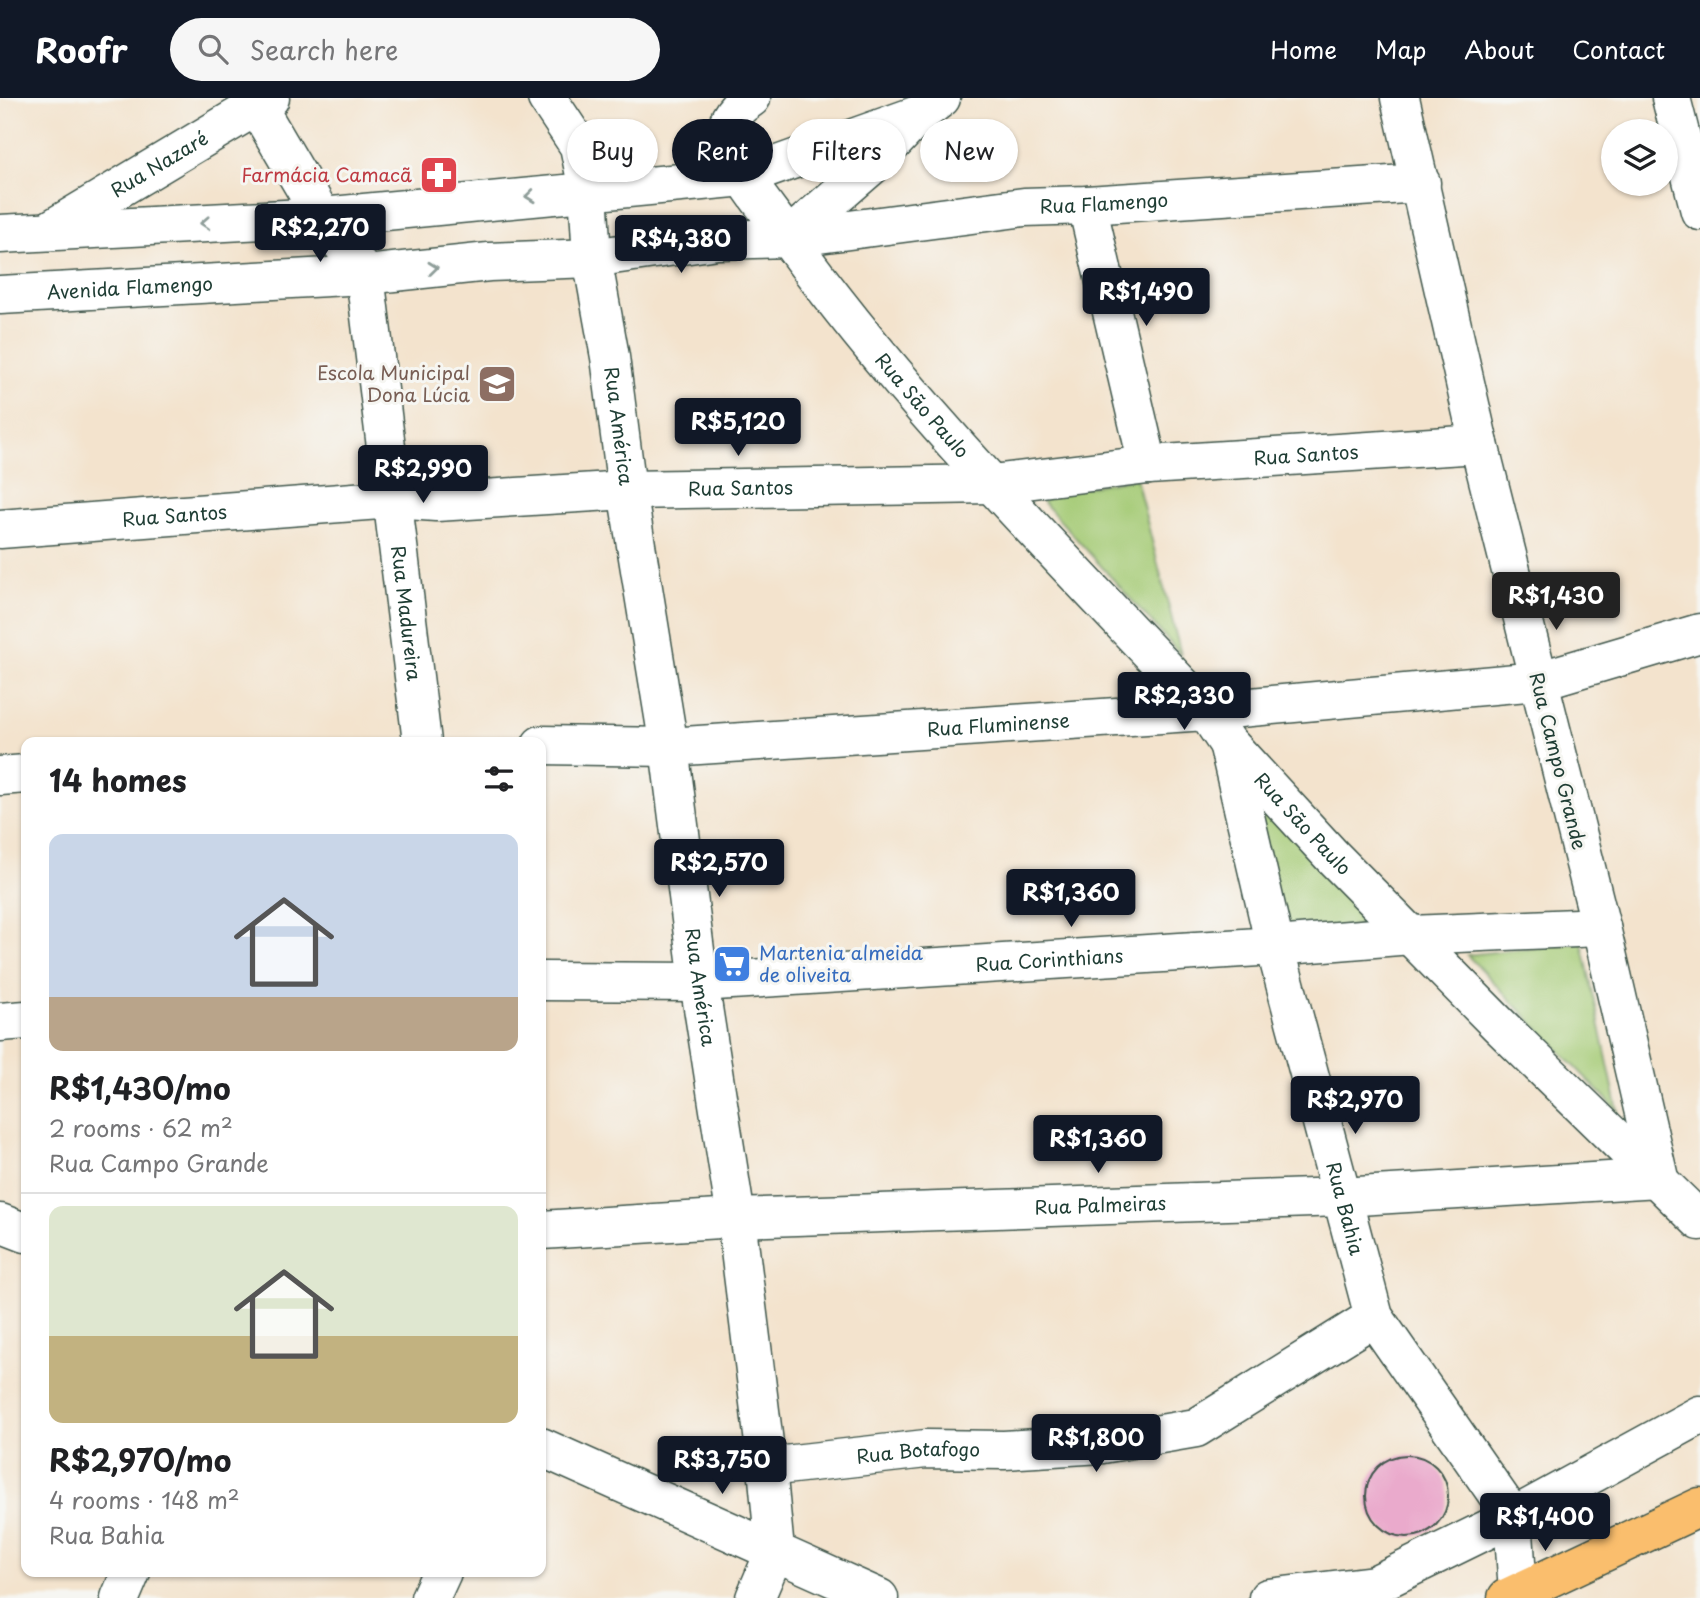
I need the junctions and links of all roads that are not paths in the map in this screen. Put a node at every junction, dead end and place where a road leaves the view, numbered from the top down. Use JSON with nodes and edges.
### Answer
{"nodes":[{"id":1,"x":547,"y":98,"type":"edge"},
{"id":2,"x":751,"y":98,"type":"edge"},
{"id":3,"x":1400,"y":98,"type":"edge"},
{"id":4,"x":1671,"y":98,"type":"edge"},
{"id":5,"x":260,"y":101,"type":"edge"},
{"id":6,"x":930,"y":106,"type":"edge"},
{"id":7,"x":730,"y":119,"type":"edge"},
{"id":8,"x":773,"y":166,"type":"edge"},
{"id":9,"x":684,"y":182,"type":"edge"},
{"id":10,"x":748,"y":182,"type":"edge"},
{"id":11,"x":1421,"y":183,"type":"junction"},
{"id":12,"x":588,"y":190,"type":"junction"},
{"id":13,"x":1087,"y":205,"type":"junction"},
{"id":14,"x":1700,"y":211,"type":"edge"},
{"id":15,"x":322,"y":217,"type":"junction"},
{"id":16,"x":49,"y":230,"type":"junction"},
{"id":17,"x":0,"y":234,"type":"edge"},
{"id":18,"x":788,"y":238,"type":"junction"},
{"id":19,"x":592,"y":258,"type":"junction"},
{"id":20,"x":365,"y":275,"type":"junction"},
{"id":21,"x":0,"y":295,"type":"edge"},
{"id":22,"x":1479,"y":444,"type":"junction"},
{"id":23,"x":1147,"y":465,"type":"junction"},
{"id":24,"x":992,"y":484,"type":"junction"},
{"id":25,"x":626,"y":490,"type":"junction"},
{"id":26,"x":393,"y":499,"type":"junction"},
{"id":27,"x":0,"y":529,"type":"edge"},
{"id":28,"x":1700,"y":633,"type":"edge"},
{"id":29,"x":1538,"y":681,"type":"junction"},
{"id":30,"x":1206,"y":711,"type":"junction"},
{"id":31,"x":421,"y":737,"type":"edge"},
{"id":32,"x":1227,"y":742,"type":"junction"},
{"id":33,"x":546,"y":745,"type":"edge"},
{"id":34,"x":669,"y":747,"type":"junction"},
{"id":35,"x":21,"y":774,"type":"edge"},
{"id":36,"x":0,"y":776,"type":"edge"},
{"id":37,"x":1601,"y":927,"type":"junction"},
{"id":38,"x":1410,"y":935,"type":"junction"},
{"id":39,"x":1275,"y":946,"type":"junction"},
{"id":40,"x":546,"y":981,"type":"edge"},
{"id":41,"x":699,"y":982,"type":"junction"},
{"id":42,"x":21,"y":1020,"type":"edge"},
{"id":43,"x":0,"y":1022,"type":"edge"},
{"id":44,"x":1659,"y":1178,"type":"junction"},
{"id":45,"x":1341,"y":1197,"type":"junction"},
{"id":46,"x":736,"y":1218,"type":"junction"},
{"id":47,"x":1700,"y":1221,"type":"edge"},
{"id":48,"x":0,"y":1223,"type":"edge"},
{"id":49,"x":546,"y":1230,"type":"edge"},
{"id":50,"x":21,"y":1231,"type":"edge"},
{"id":51,"x":1374,"y":1317,"type":"junction"},
{"id":52,"x":1700,"y":1415,"type":"edge"},
{"id":53,"x":546,"y":1449,"type":"edge"},
{"id":54,"x":767,"y":1467,"type":"junction"},
{"id":55,"x":1700,"y":1507,"type":"edge"},
{"id":56,"x":1513,"y":1517,"type":"junction"},
{"id":57,"x":775,"y":1551,"type":"junction"},
{"id":58,"x":129,"y":1577,"type":"edge"},
{"id":59,"x":440,"y":1577,"type":"edge"},
{"id":60,"x":1512,"y":1596,"type":"edge"},
{"id":61,"x":121,"y":1598,"type":"edge"},
{"id":62,"x":430,"y":1598,"type":"edge"},
{"id":63,"x":754,"y":1598,"type":"edge"},
{"id":64,"x":879,"y":1598,"type":"edge"},
{"id":65,"x":1268,"y":1598,"type":"edge"}],
"edges":[{"from":1,"to":12,"type":"street","name":"Rua América"},
{"from":2,"to":7,"type":"street","name":"Rua São Paulo"},
{"from":3,"to":11,"type":"street","name":"Rua Campo Grande"},
{"from":4,"to":14,"type":"street"},
{"from":5,"to":15,"type":"street"},
{"from":5,"to":16,"type":"street","name":"Rua Nazaré"},
{"from":6,"to":8,"type":"street"},
{"from":6,"to":18,"type":"street"},
{"from":9,"to":12,"type":"street"},
{"from":10,"to":18,"type":"street","name":"Rua São Paulo"},
{"from":11,"to":13,"type":"street","name":"Rua Flamengo"},
{"from":11,"to":22,"type":"street","name":"Rua Campo Grande"},
{"from":12,"to":15,"type":"street","one_way":true},
{"from":12,"to":19,"type":"street","name":"Rua América"},
{"from":13,"to":18,"type":"street","name":"Rua Flamengo"},
{"from":13,"to":23,"type":"street"},
{"from":15,"to":16,"type":"street","one_way":true},
{"from":15,"to":20,"type":"street"},
{"from":16,"to":17,"type":"street"},
{"from":18,"to":19,"type":"street","name":"Avenida Flamengo"},
{"from":18,"to":24,"type":"street","name":"Rua São Paulo"},
{"from":20,"to":19,"type":"street","name":"Avenida Flamengo","one_way":true},
{"from":19,"to":25,"type":"street","name":"Rua América"},
{"from":20,"to":21,"type":"street","name":"Avenida Flamengo"},
{"from":20,"to":26,"type":"street","name":"Rua Madureira"},
{"from":22,"to":23,"type":"street","name":"Rua Santos"},
{"from":22,"to":29,"type":"street","name":"Rua Campo Grande"},
{"from":23,"to":24,"type":"street","name":"Rua Santos"},
{"from":24,"to":25,"type":"street","name":"Rua Santos"},
{"from":24,"to":30,"type":"street","name":"Rua São Paulo"},
{"from":25,"to":26,"type":"street","name":"Rua Santos"},
{"from":25,"to":34,"type":"street","name":"Rua América"},
{"from":26,"to":27,"type":"street","name":"Rua Santos"},
{"from":26,"to":31,"type":"street","name":"Rua Madureira"},
{"from":28,"to":29,"type":"street","name":"Rua Fluminense"},
{"from":29,"to":30,"type":"street","name":"Rua Fluminense"},
{"from":29,"to":37,"type":"street","name":"Rua Campo Grande"},
{"from":30,"to":32,"type":"street","name":"Rua São Paulo"},
{"from":30,"to":34,"type":"street","name":"Rua Fluminense"},
{"from":32,"to":38,"type":"street","name":"Rua São Paulo"},
{"from":32,"to":39,"type":"street","name":"Rua Bahia"},
{"from":33,"to":34,"type":"street","name":"Rua Fluminense"},
{"from":34,"to":41,"type":"street","name":"Rua América"},
{"from":35,"to":36,"type":"street"},
{"from":37,"to":38,"type":"street","name":"Rua Corinthians"},
{"from":37,"to":44,"type":"street","name":"Rua Campo Grande"},
{"from":38,"to":39,"type":"street","name":"Rua Corinthians"},
{"from":38,"to":44,"type":"street","name":"Rua São Paulo"},
{"from":39,"to":41,"type":"street","name":"Rua Corinthians"},
{"from":39,"to":45,"type":"street","name":"Rua Bahia"},
{"from":40,"to":41,"type":"street","name":"Rua Corinthians"},
{"from":41,"to":46,"type":"street","name":"Rua América"},
{"from":42,"to":43,"type":"street"},
{"from":44,"to":45,"type":"street","name":"Rua Palmeiras"},
{"from":44,"to":47,"type":"street","name":"Rua São Paulo"},
{"from":45,"to":46,"type":"street","name":"Rua Palmeiras"},
{"from":45,"to":51,"type":"street","name":"Rua Bahia"},
{"from":46,"to":49,"type":"street","name":"Rua Palmeiras"},
{"from":46,"to":54,"type":"street","name":"Rua América"},
{"from":48,"to":50,"type":"street"},
{"from":51,"to":54,"type":"street","name":"Rua Botafogo"},
{"from":51,"to":56,"type":"street","name":"Rua Bahia"},
{"from":52,"to":56,"type":"street"},
{"from":53,"to":57,"type":"street"},
{"from":54,"to":57,"type":"street","name":"Rua América"},
{"from":55,"to":60,"type":"highway"},
{"from":56,"to":60,"type":"street"},
{"from":56,"to":65,"type":"street"},
{"from":57,"to":63,"type":"street"},
{"from":57,"to":64,"type":"street"},
{"from":58,"to":61,"type":"street"},
{"from":59,"to":62,"type":"street"}]}
